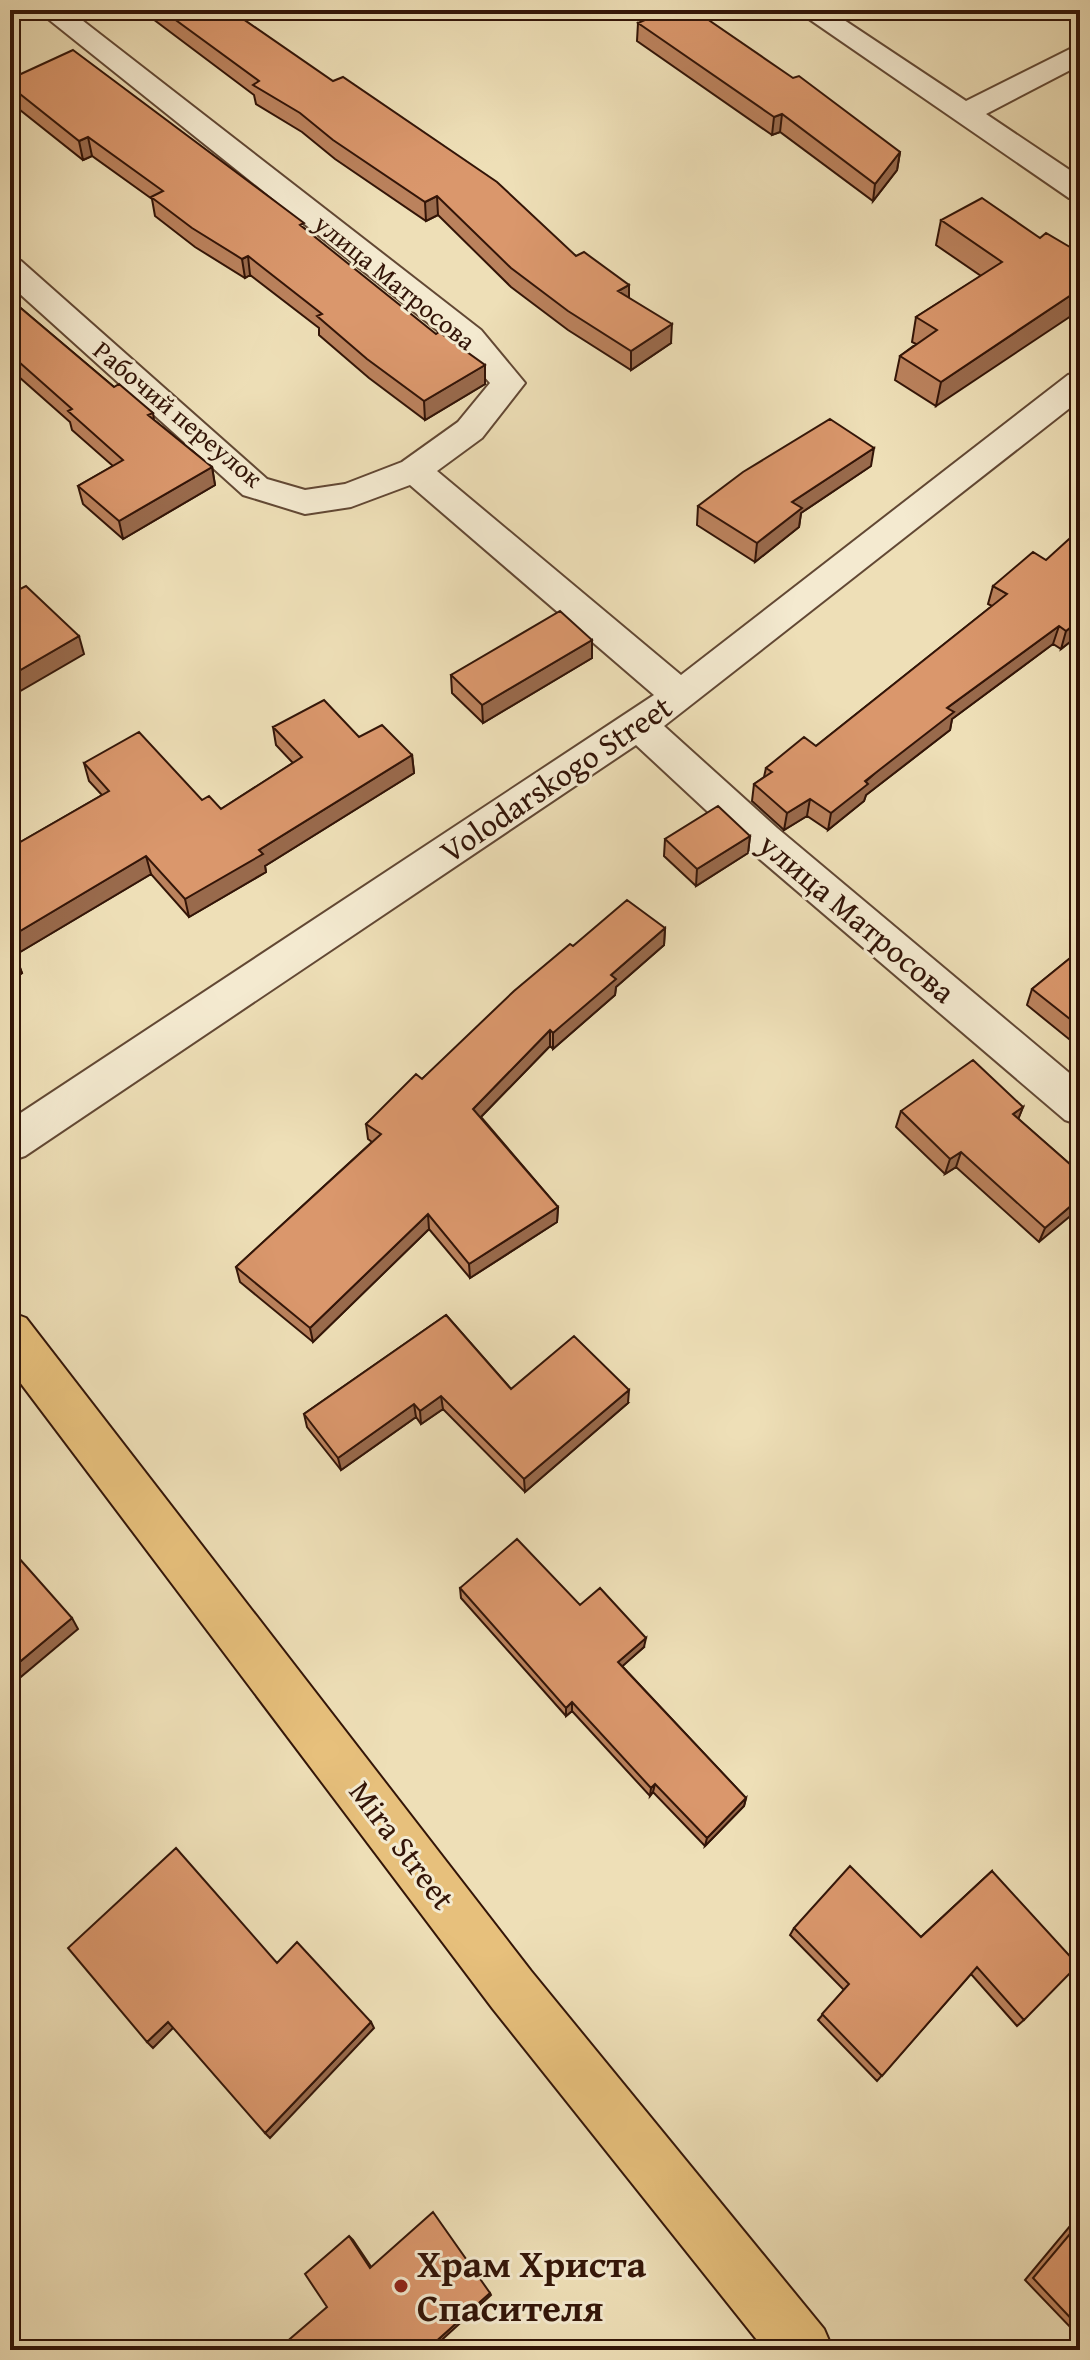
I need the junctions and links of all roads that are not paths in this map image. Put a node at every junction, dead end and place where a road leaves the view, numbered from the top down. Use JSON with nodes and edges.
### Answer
{"nodes":[{"id":1,"x":51,"y":10,"type":"edge"},
{"id":2,"x":810,"y":10,"type":"edge"},
{"id":3,"x":1080,"y":53,"type":"edge"},
{"id":4,"x":963,"y":114,"type":"junction"},
{"id":5,"x":1080,"y":191,"type":"edge"},
{"id":6,"x":10,"y":268,"type":"edge"},
{"id":7,"x":1080,"y":383,"type":"edge"},
{"id":8,"x":414,"y":470,"type":"junction"},
{"id":9,"x":680,"y":696,"type":"junction"},
{"id":10,"x":638,"y":724,"type":"junction"},
{"id":11,"x":1080,"y":1107,"type":"edge"},
{"id":12,"x":10,"y":1143,"type":"edge"},
{"id":13,"x":10,"y":1333,"type":"edge"},
{"id":14,"x":803,"y":2350,"type":"edge"}],
"edges":[{"from":1,"to":8,"type":"street","name":"улица Матросова"},
{"from":2,"to":4,"type":"street"},
{"from":3,"to":4,"type":"street"},
{"from":4,"to":5,"type":"street"},
{"from":6,"to":8,"type":"street","name":"Рабочий переулок"},
{"from":7,"to":9,"type":"street","name":"Volodarskogo Street"},
{"from":8,"to":9,"type":"street"},
{"from":9,"to":10,"type":"street","name":"Volodarskogo Street"},
{"from":10,"to":11,"type":"street","name":"улица Матросова"},
{"from":10,"to":12,"type":"street","name":"Volodarskogo Street"},
{"from":13,"to":14,"type":"main road","name":"Mira Street"}]}
